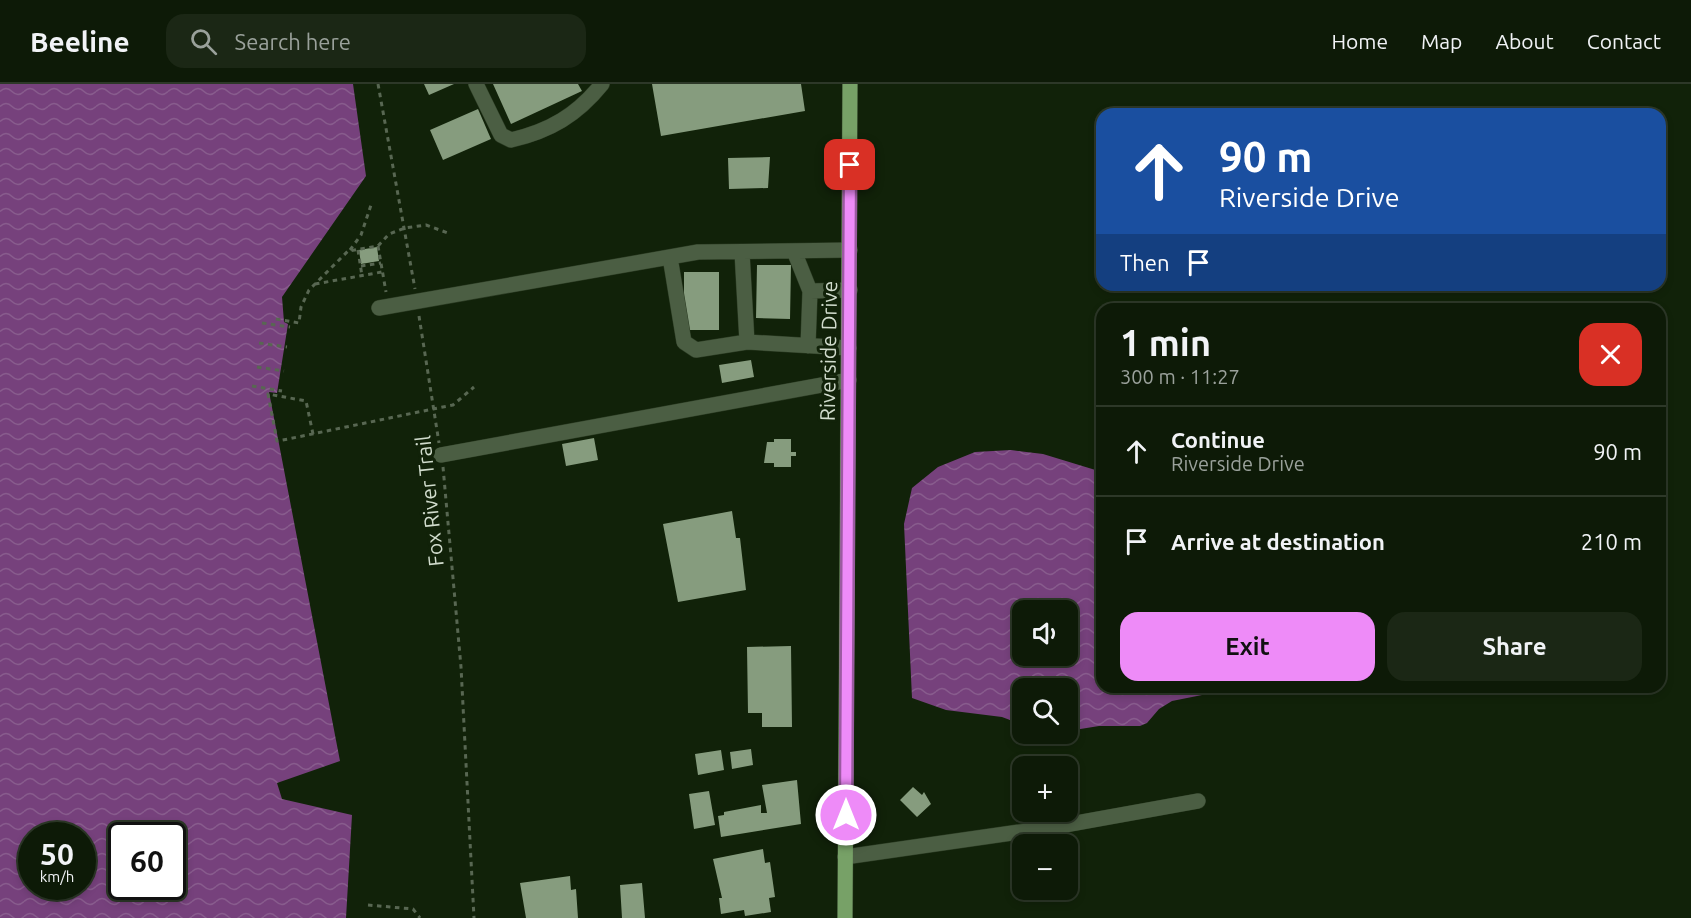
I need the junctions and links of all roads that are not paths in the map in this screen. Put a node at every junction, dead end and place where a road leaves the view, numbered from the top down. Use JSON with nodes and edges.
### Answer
{"nodes":[{"id":1,"x":476,"y":84,"type":"edge"},
{"id":2,"x":603,"y":84,"type":"edge"},
{"id":3,"x":850,"y":84,"type":"edge"},
{"id":4,"x":850,"y":250,"type":"junction"},
{"id":5,"x":795,"y":251,"type":"junction"},
{"id":6,"x":742,"y":252,"type":"junction"},
{"id":7,"x":670,"y":257,"type":"junction"},
{"id":8,"x":850,"y":290,"type":"junction"},
{"id":9,"x":810,"y":291,"type":"junction"},
{"id":10,"x":379,"y":308,"type":"dead end"},
{"id":11,"x":747,"y":342,"type":"junction"},
{"id":12,"x":808,"y":346,"type":"junction"},
{"id":13,"x":849,"y":348,"type":"junction"},
{"id":14,"x":849,"y":380,"type":"junction"},
{"id":15,"x":441,"y":455,"type":"road end"},
{"id":16,"x":1198,"y":801,"type":"dead end"},
{"id":17,"x":845,"y":857,"type":"junction"},
{"id":18,"x":845,"y":918,"type":"edge"}],
"edges":[{"from":1,"to":2,"type":"lane"},
{"from":3,"to":4,"type":"main road","name":"Riverside Drive"},
{"from":4,"to":5,"type":"lane"},
{"from":4,"to":8,"type":"main road","name":"Riverside Drive"},
{"from":5,"to":6,"type":"lane"},
{"from":5,"to":9,"type":"lane"},
{"from":6,"to":7,"type":"lane"},
{"from":6,"to":11,"type":"lane"},
{"from":7,"to":10,"type":"lane"},
{"from":7,"to":11,"type":"lane"},
{"from":8,"to":9,"type":"lane"},
{"from":8,"to":13,"type":"main road","name":"Riverside Drive"},
{"from":9,"to":12,"type":"lane"},
{"from":11,"to":12,"type":"lane"},
{"from":12,"to":13,"type":"lane"},
{"from":13,"to":14,"type":"main road","name":"Riverside Drive"},
{"from":14,"to":15,"type":"lane"},
{"from":14,"to":17,"type":"main road","name":"Riverside Drive"},
{"from":16,"to":17,"type":"lane"},
{"from":17,"to":18,"type":"main road","name":"Riverside Drive"}]}
